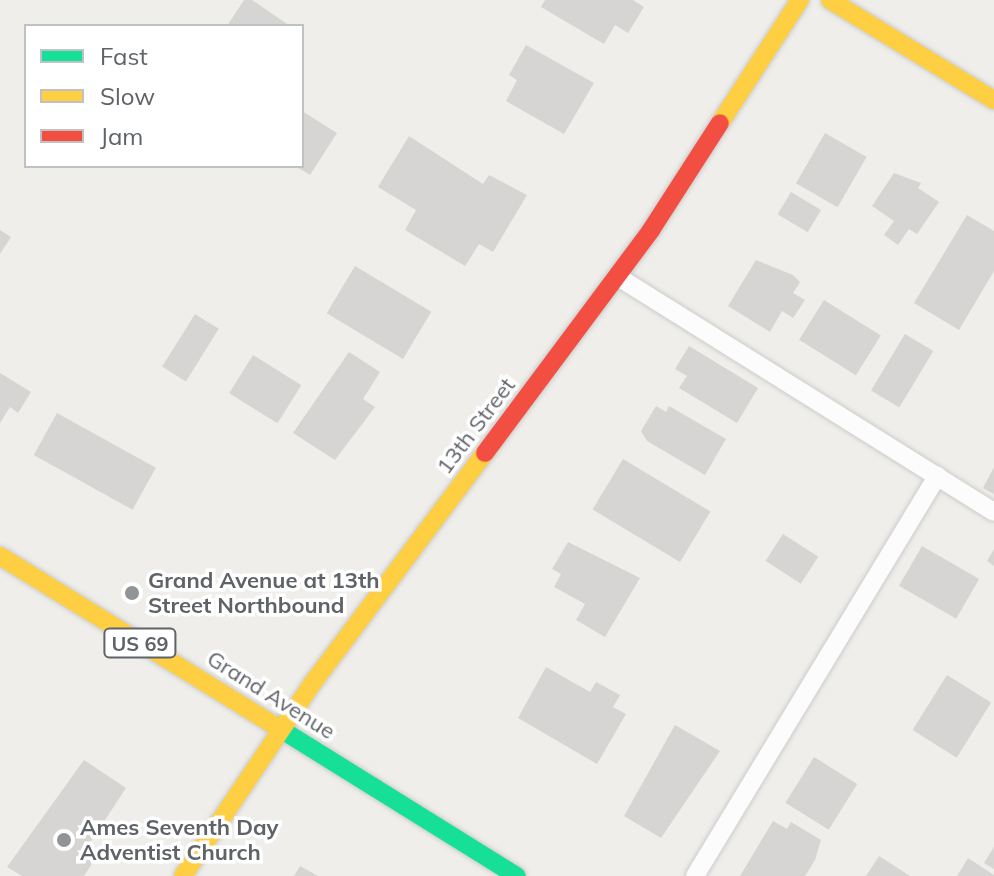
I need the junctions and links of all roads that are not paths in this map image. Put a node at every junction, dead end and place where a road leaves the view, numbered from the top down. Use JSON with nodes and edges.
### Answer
{"nodes":[{"id":1,"x":800,"y":0,"type":"edge"},
{"id":2,"x":830,"y":0,"type":"edge"},
{"id":3,"x":994,"y":100,"type":"edge"},
{"id":4,"x":618,"y":277,"type":"junction"},
{"id":5,"x":937,"y":476,"type":"junction"},
{"id":6,"x":994,"y":512,"type":"edge"},
{"id":7,"x":0,"y":556,"type":"edge"},
{"id":8,"x":281,"y":728,"type":"junction"},
{"id":9,"x":183,"y":876,"type":"edge"},
{"id":10,"x":517,"y":876,"type":"edge"},
{"id":11,"x":695,"y":876,"type":"edge"}],
"edges":[{"from":1,"to":4,"type":"main road","name":"13th Street"},
{"from":2,"to":3,"type":"main road"},
{"from":4,"to":5,"type":"lane"},
{"from":4,"to":8,"type":"main road","name":"13th Street"},
{"from":5,"to":6,"type":"lane"},
{"from":5,"to":11,"type":"lane"},
{"from":7,"to":8,"type":"main road","name":"Grand Avenue","number":"US 69"},
{"from":8,"to":9,"type":"main road","name":"13th Street"},
{"from":8,"to":10,"type":"main road","name":"Grand Avenue"}]}
